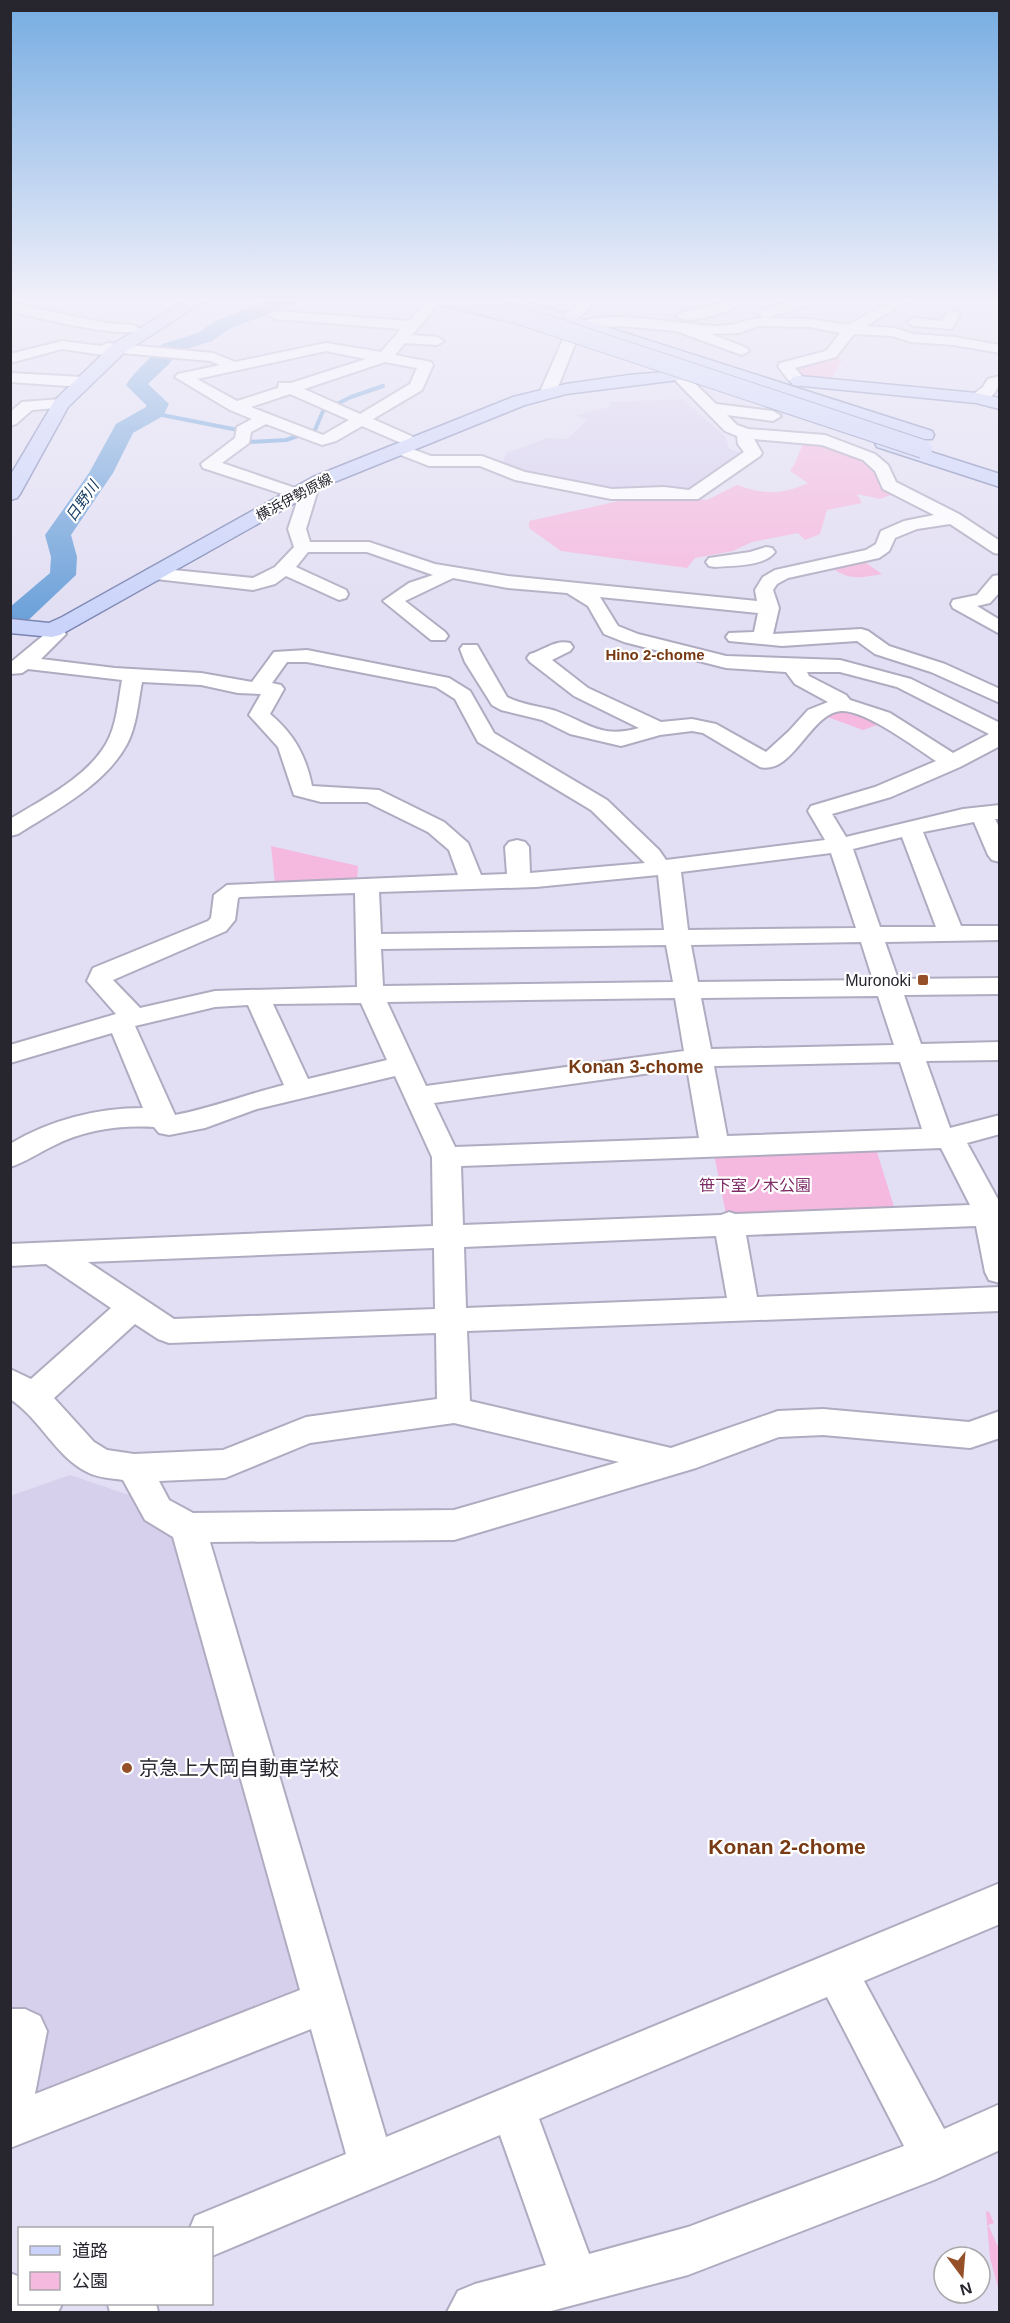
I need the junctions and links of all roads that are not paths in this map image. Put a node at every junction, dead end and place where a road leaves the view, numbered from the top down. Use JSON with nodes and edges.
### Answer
{"nodes":[{"id":1,"x":24,"y":408,"type":"edge"},
{"id":2,"x":51,"y":408,"type":"edge"},
{"id":3,"x":52,"y":408,"type":"edge"},
{"id":4,"x":240,"y":408,"type":"edge"},
{"id":5,"x":335,"y":408,"type":"edge"},
{"id":6,"x":382,"y":408,"type":"edge"},
{"id":7,"x":498,"y":408,"type":"edge"},
{"id":8,"x":709,"y":408,"type":"edge"},
{"id":9,"x":712,"y":408,"type":"edge"},
{"id":10,"x":778,"y":408,"type":"edge"},
{"id":11,"x":818,"y":408,"type":"edge"},
{"id":12,"x":824,"y":408,"type":"edge"},
{"id":13,"x":846,"y":408,"type":"edge"},
{"id":14,"x":773,"y":416,"type":"dead end"},
{"id":15,"x":266,"y":418,"type":"junction"},
{"id":16,"x":363,"y":420,"type":"junction"},
{"id":17,"x":10,"y":421,"type":"edge"},
{"id":18,"x":745,"y":434,"type":"junction"},
{"id":19,"x":932,"y":444,"type":"junction"},
{"id":20,"x":406,"y":446,"type":"junction"},
{"id":21,"x":999,"y":466,"type":"edge"},
{"id":22,"x":10,"y":468,"type":"edge"},
{"id":23,"x":999,"y":474,"type":"edge"},
{"id":24,"x":999,"y":482,"type":"edge"},
{"id":25,"x":304,"y":490,"type":"junction"},
{"id":26,"x":10,"y":494,"type":"edge"},
{"id":27,"x":953,"y":518,"type":"junction"},
{"id":28,"x":303,"y":547,"type":"junction"},
{"id":29,"x":999,"y":549,"type":"edge"},
{"id":30,"x":766,"y":552,"type":"dead end"},
{"id":31,"x":285,"y":569,"type":"junction"},
{"id":32,"x":154,"y":574,"type":"junction"},
{"id":33,"x":445,"y":577,"type":"dead end"},
{"id":34,"x":754,"y":580,"type":"junction"},
{"id":35,"x":999,"y":580,"type":"edge"},
{"id":36,"x":571,"y":588,"type":"junction"},
{"id":37,"x":339,"y":594,"type":"dead end"},
{"id":38,"x":768,"y":608,"type":"junction"},
{"id":39,"x":18,"y":627,"type":"edge"},
{"id":40,"x":999,"y":628,"type":"edge"},
{"id":41,"x":52,"y":630,"type":"junction"},
{"id":42,"x":438,"y":636,"type":"dead end"},
{"id":43,"x":736,"y":637,"type":"dead end"},
{"id":44,"x":763,"y":637,"type":"junction"},
{"id":45,"x":563,"y":647,"type":"dead end"},
{"id":46,"x":471,"y":649,"type":"dead end"},
{"id":47,"x":792,"y":666,"type":"junction"},
{"id":48,"x":18,"y":668,"type":"edge"},
{"id":49,"x":134,"y":675,"type":"junction"},
{"id":50,"x":258,"y":687,"type":"junction"},
{"id":51,"x":999,"y":697,"type":"edge"},
{"id":52,"x":841,"y":704,"type":"junction"},
{"id":53,"x":657,"y":729,"type":"junction"},
{"id":54,"x":999,"y":735,"type":"edge"},
{"id":55,"x":952,"y":762,"type":"junction"},
{"id":56,"x":990,"y":813,"type":"edge"},
{"id":57,"x":910,"y":828,"type":"junction"},
{"id":58,"x":10,"y":829,"type":"edge"},
{"id":59,"x":840,"y":844,"type":"junction"},
{"id":60,"x":517,"y":847,"type":"dead end"},
{"id":61,"x":999,"y":855,"type":"edge"},
{"id":62,"x":664,"y":868,"type":"junction"},
{"id":63,"x":519,"y":880,"type":"junction"},
{"id":64,"x":473,"y":882,"type":"junction"},
{"id":65,"x":368,"y":886,"type":"junction"},
{"id":66,"x":951,"y":933,"type":"junction"},
{"id":67,"x":999,"y":933,"type":"edge"},
{"id":68,"x":870,"y":934,"type":"junction"},
{"id":69,"x":677,"y":937,"type":"junction"},
{"id":70,"x":369,"y":942,"type":"junction"},
{"id":71,"x":999,"y":986,"type":"edge"},
{"id":72,"x":888,"y":989,"type":"junction"},
{"id":73,"x":687,"y":991,"type":"junction"},
{"id":74,"x":370,"y":993,"type":"junction"},
{"id":75,"x":257,"y":996,"type":"junction"},
{"id":76,"x":127,"y":1019,"type":"junction"},
{"id":77,"x":999,"y":1050,"type":"edge"},
{"id":78,"x":910,"y":1053,"type":"junction"},
{"id":79,"x":10,"y":1054,"type":"edge"},
{"id":80,"x":699,"y":1058,"type":"junction"},
{"id":81,"x":403,"y":1065,"type":"junction"},
{"id":82,"x":300,"y":1090,"type":"junction"},
{"id":83,"x":417,"y":1096,"type":"junction"},
{"id":84,"x":161,"y":1118,"type":"junction"},
{"id":85,"x":999,"y":1124,"type":"edge"},
{"id":86,"x":944,"y":1138,"type":"junction"},
{"id":87,"x":715,"y":1146,"type":"junction"},
{"id":88,"x":10,"y":1157,"type":"edge"},
{"id":89,"x":446,"y":1158,"type":"junction"},
{"id":90,"x":994,"y":1214,"type":"edge"},
{"id":91,"x":729,"y":1223,"type":"junction"},
{"id":92,"x":448,"y":1236,"type":"junction"},
{"id":93,"x":51,"y":1253,"type":"junction"},
{"id":94,"x":10,"y":1256,"type":"edge"},
{"id":95,"x":999,"y":1272,"type":"edge"},
{"id":96,"x":999,"y":1299,"type":"edge"},
{"id":97,"x":134,"y":1307,"type":"junction"},
{"id":98,"x":744,"y":1308,"type":"junction"},
{"id":99,"x":451,"y":1321,"type":"junction"},
{"id":100,"x":22,"y":1389,"type":"edge"},
{"id":101,"x":454,"y":1410,"type":"junction"},
{"id":102,"x":999,"y":1424,"type":"edge"},
{"id":103,"x":669,"y":1460,"type":"junction"},
{"id":104,"x":134,"y":1468,"type":"junction"},
{"id":105,"x":188,"y":1528,"type":"junction"},
{"id":106,"x":999,"y":1903,"type":"edge"},
{"id":107,"x":836,"y":1971,"type":"junction"},
{"id":108,"x":325,"y":2002,"type":"junction"},
{"id":109,"x":10,"y":2031,"type":"edge"},
{"id":110,"x":512,"y":2107,"type":"junction"},
{"id":111,"x":10,"y":2109,"type":"edge"},
{"id":112,"x":10,"y":2126,"type":"edge"},
{"id":113,"x":999,"y":2126,"type":"edge"},
{"id":114,"x":934,"y":2157,"type":"junction"},
{"id":115,"x":372,"y":2166,"type":"junction"},
{"id":116,"x":213,"y":2233,"type":"edge"},
{"id":117,"x":576,"y":2281,"type":"junction"},
{"id":118,"x":21,"y":2305,"type":"edge"},
{"id":119,"x":35,"y":2305,"type":"edge"},
{"id":120,"x":471,"y":2313,"type":"edge"}],
"edges":[{"from":1,"to":17,"type":"street"},
{"from":2,"to":22,"type":"main road"},
{"from":3,"to":26,"type":"main road"},
{"from":4,"to":15,"type":"street"},
{"from":5,"to":16,"type":"street"},
{"from":6,"to":16,"type":"street"},
{"from":7,"to":20,"type":"main road","name":"横浜伊勢原線"},
{"from":8,"to":18,"type":"street"},
{"from":9,"to":14,"type":"street"},
{"from":10,"to":24,"type":"main road"},
{"from":11,"to":19,"type":"main road","bridge":true},
{"from":12,"to":19,"type":"main road"},
{"from":13,"to":19,"type":"main road"},
{"from":15,"to":16,"type":"street"},
{"from":15,"to":25,"type":"street"},
{"from":16,"to":20,"type":"street"},
{"from":18,"to":20,"type":"street"},
{"from":18,"to":27,"type":"street"},
{"from":19,"to":21,"type":"main road"},
{"from":19,"to":23,"type":"main road"},
{"from":20,"to":25,"type":"main road","name":"横浜伊勢原線"},
{"from":25,"to":28,"type":"street"},
{"from":25,"to":32,"type":"main road","name":"横浜伊勢原線"},
{"from":27,"to":29,"type":"street"},
{"from":27,"to":34,"type":"street"},
{"from":28,"to":31,"type":"street"},
{"from":28,"to":36,"type":"street"},
{"from":30,"to":34,"type":"street"},
{"from":31,"to":32,"type":"street"},
{"from":31,"to":37,"type":"street"},
{"from":32,"to":41,"type":"main road","name":"横浜伊勢原線"},
{"from":33,"to":42,"type":"street"},
{"from":34,"to":38,"type":"street"},
{"from":35,"to":40,"type":"street"},
{"from":36,"to":38,"type":"street"},
{"from":36,"to":47,"type":"street"},
{"from":38,"to":44,"type":"street"},
{"from":39,"to":41,"type":"main road","name":"横浜伊勢原線"},
{"from":41,"to":48,"type":"street"},
{"from":43,"to":44,"type":"street"},
{"from":44,"to":51,"type":"street"},
{"from":45,"to":53,"type":"street"},
{"from":46,"to":53,"type":"street"},
{"from":47,"to":52,"type":"street"},
{"from":47,"to":54,"type":"street"},
{"from":48,"to":49,"type":"street"},
{"from":49,"to":50,"type":"street"},
{"from":49,"to":58,"type":"street"},
{"from":50,"to":62,"type":"street"},
{"from":50,"to":64,"type":"street"},
{"from":52,"to":53,"type":"street"},
{"from":52,"to":55,"type":"street"},
{"from":54,"to":55,"type":"street"},
{"from":55,"to":59,"type":"street"},
{"from":56,"to":57,"type":"street"},
{"from":56,"to":61,"type":"street"},
{"from":57,"to":59,"type":"street"},
{"from":57,"to":66,"type":"street"},
{"from":59,"to":62,"type":"street"},
{"from":59,"to":68,"type":"street"},
{"from":60,"to":63,"type":"street"},
{"from":62,"to":63,"type":"street"},
{"from":62,"to":69,"type":"street"},
{"from":63,"to":64,"type":"street"},
{"from":64,"to":65,"type":"street"},
{"from":65,"to":70,"type":"street"},
{"from":65,"to":76,"type":"street"},
{"from":66,"to":67,"type":"street"},
{"from":66,"to":68,"type":"street"},
{"from":68,"to":69,"type":"street"},
{"from":68,"to":72,"type":"street"},
{"from":69,"to":70,"type":"street"},
{"from":69,"to":73,"type":"street"},
{"from":70,"to":74,"type":"street"},
{"from":71,"to":72,"type":"street"},
{"from":72,"to":73,"type":"street"},
{"from":72,"to":78,"type":"street"},
{"from":73,"to":74,"type":"street"},
{"from":73,"to":80,"type":"street"},
{"from":74,"to":75,"type":"street"},
{"from":74,"to":81,"type":"street"},
{"from":75,"to":76,"type":"street"},
{"from":75,"to":82,"type":"street"},
{"from":76,"to":79,"type":"street"},
{"from":76,"to":84,"type":"street"},
{"from":77,"to":78,"type":"street"},
{"from":78,"to":80,"type":"street"},
{"from":78,"to":86,"type":"street"},
{"from":80,"to":83,"type":"street"},
{"from":80,"to":87,"type":"street"},
{"from":81,"to":82,"type":"street"},
{"from":81,"to":83,"type":"street"},
{"from":82,"to":84,"type":"street"},
{"from":83,"to":89,"type":"street"},
{"from":84,"to":88,"type":"street"},
{"from":85,"to":86,"type":"street"},
{"from":86,"to":87,"type":"street"},
{"from":86,"to":90,"type":"street"},
{"from":87,"to":89,"type":"street"},
{"from":89,"to":92,"type":"street"},
{"from":90,"to":91,"type":"street"},
{"from":90,"to":95,"type":"street"},
{"from":91,"to":92,"type":"street"},
{"from":91,"to":98,"type":"street"},
{"from":92,"to":93,"type":"street"},
{"from":92,"to":99,"type":"street"},
{"from":93,"to":94,"type":"street"},
{"from":93,"to":97,"type":"street"},
{"from":96,"to":98,"type":"street"},
{"from":97,"to":99,"type":"street"},
{"from":97,"to":100,"type":"street"},
{"from":98,"to":99,"type":"street"},
{"from":99,"to":101,"type":"street"},
{"from":100,"to":104,"type":"street"},
{"from":101,"to":103,"type":"street"},
{"from":101,"to":104,"type":"street"},
{"from":102,"to":103,"type":"street"},
{"from":103,"to":105,"type":"street"},
{"from":104,"to":105,"type":"street"},
{"from":105,"to":108,"type":"street"},
{"from":106,"to":107,"type":"street"},
{"from":107,"to":110,"type":"street"},
{"from":107,"to":114,"type":"street"},
{"from":108,"to":112,"type":"street"},
{"from":108,"to":115,"type":"street"},
{"from":109,"to":111,"type":"street"},
{"from":110,"to":115,"type":"street"},
{"from":110,"to":117,"type":"street"},
{"from":113,"to":114,"type":"street"},
{"from":114,"to":117,"type":"street"},
{"from":115,"to":116,"type":"street"},
{"from":117,"to":120,"type":"street"},
{"from":118,"to":119,"type":"street"}]}
